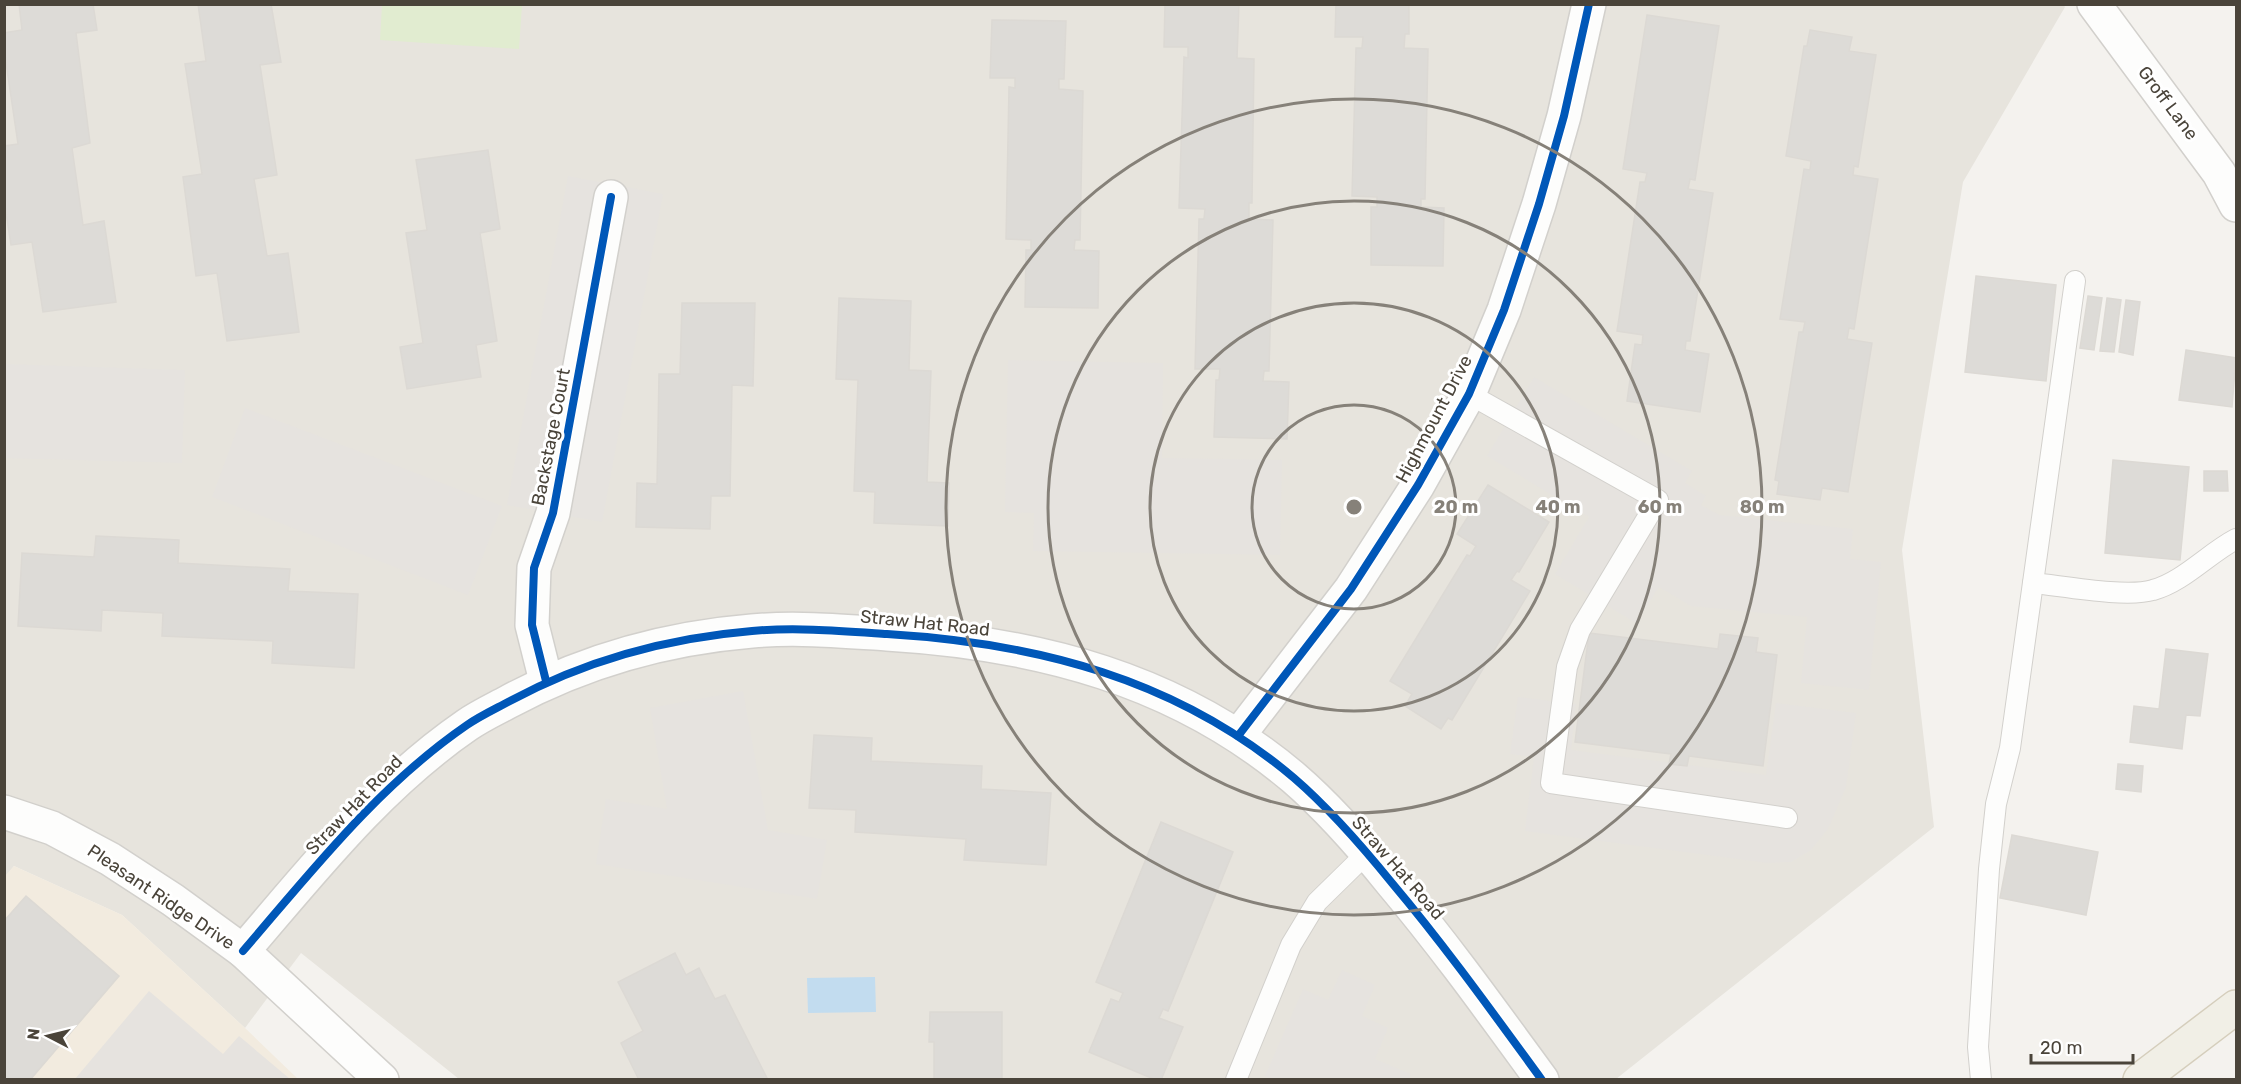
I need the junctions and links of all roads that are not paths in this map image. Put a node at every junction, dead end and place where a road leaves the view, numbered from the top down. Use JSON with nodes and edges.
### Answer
{"nodes":[{"id":1,"x":1589,"y":4,"type":"edge"},
{"id":2,"x":2094,"y":4,"type":"edge"},
{"id":3,"x":612,"y":196,"type":"dead end"},
{"id":4,"x":2236,"y":205,"type":"edge"},
{"id":5,"x":2075,"y":281,"type":"dead end"},
{"id":6,"x":1469,"y":394,"type":"junction"},
{"id":7,"x":2236,"y":539,"type":"edge"},
{"id":8,"x":2033,"y":583,"type":"junction"},
{"id":9,"x":546,"y":681,"type":"junction"},
{"id":10,"x":1238,"y":736,"type":"junction"},
{"id":11,"x":4,"y":812,"type":"edge"},
{"id":12,"x":1787,"y":818,"type":"dead end"},
{"id":13,"x":1367,"y":853,"type":"junction"},
{"id":14,"x":243,"y":951,"type":"junction"},
{"id":15,"x":2236,"y":1007,"type":"edge"},
{"id":16,"x":382,"y":1080,"type":"edge"},
{"id":17,"x":1236,"y":1080,"type":"edge"},
{"id":18,"x":1542,"y":1080,"type":"edge"},
{"id":19,"x":1981,"y":1080,"type":"edge"},
{"id":20,"x":2140,"y":1080,"type":"edge"}],
"edges":[{"from":1,"to":6,"type":"street","name":"Highmount Drive"},
{"from":2,"to":4,"type":"street","name":"Groff Lane"},
{"from":3,"to":9,"type":"street","name":"Backstage Court"},
{"from":5,"to":8,"type":"lane"},
{"from":6,"to":10,"type":"street","name":"Highmount Drive"},
{"from":6,"to":12,"type":"lane"},
{"from":7,"to":8,"type":"lane"},
{"from":8,"to":19,"type":"lane"},
{"from":9,"to":10,"type":"street","name":"Straw Hat Road"},
{"from":9,"to":14,"type":"street","name":"Straw Hat Road"},
{"from":10,"to":13,"type":"street","name":"Straw Hat Road"},
{"from":11,"to":14,"type":"street","name":"Pleasant Ridge Drive"},
{"from":13,"to":17,"type":"lane"},
{"from":13,"to":18,"type":"street","name":"Straw Hat Road"},
{"from":14,"to":16,"type":"street","name":"Pleasant Ridge Drive"},
{"from":15,"to":20,"type":"main road"}]}
